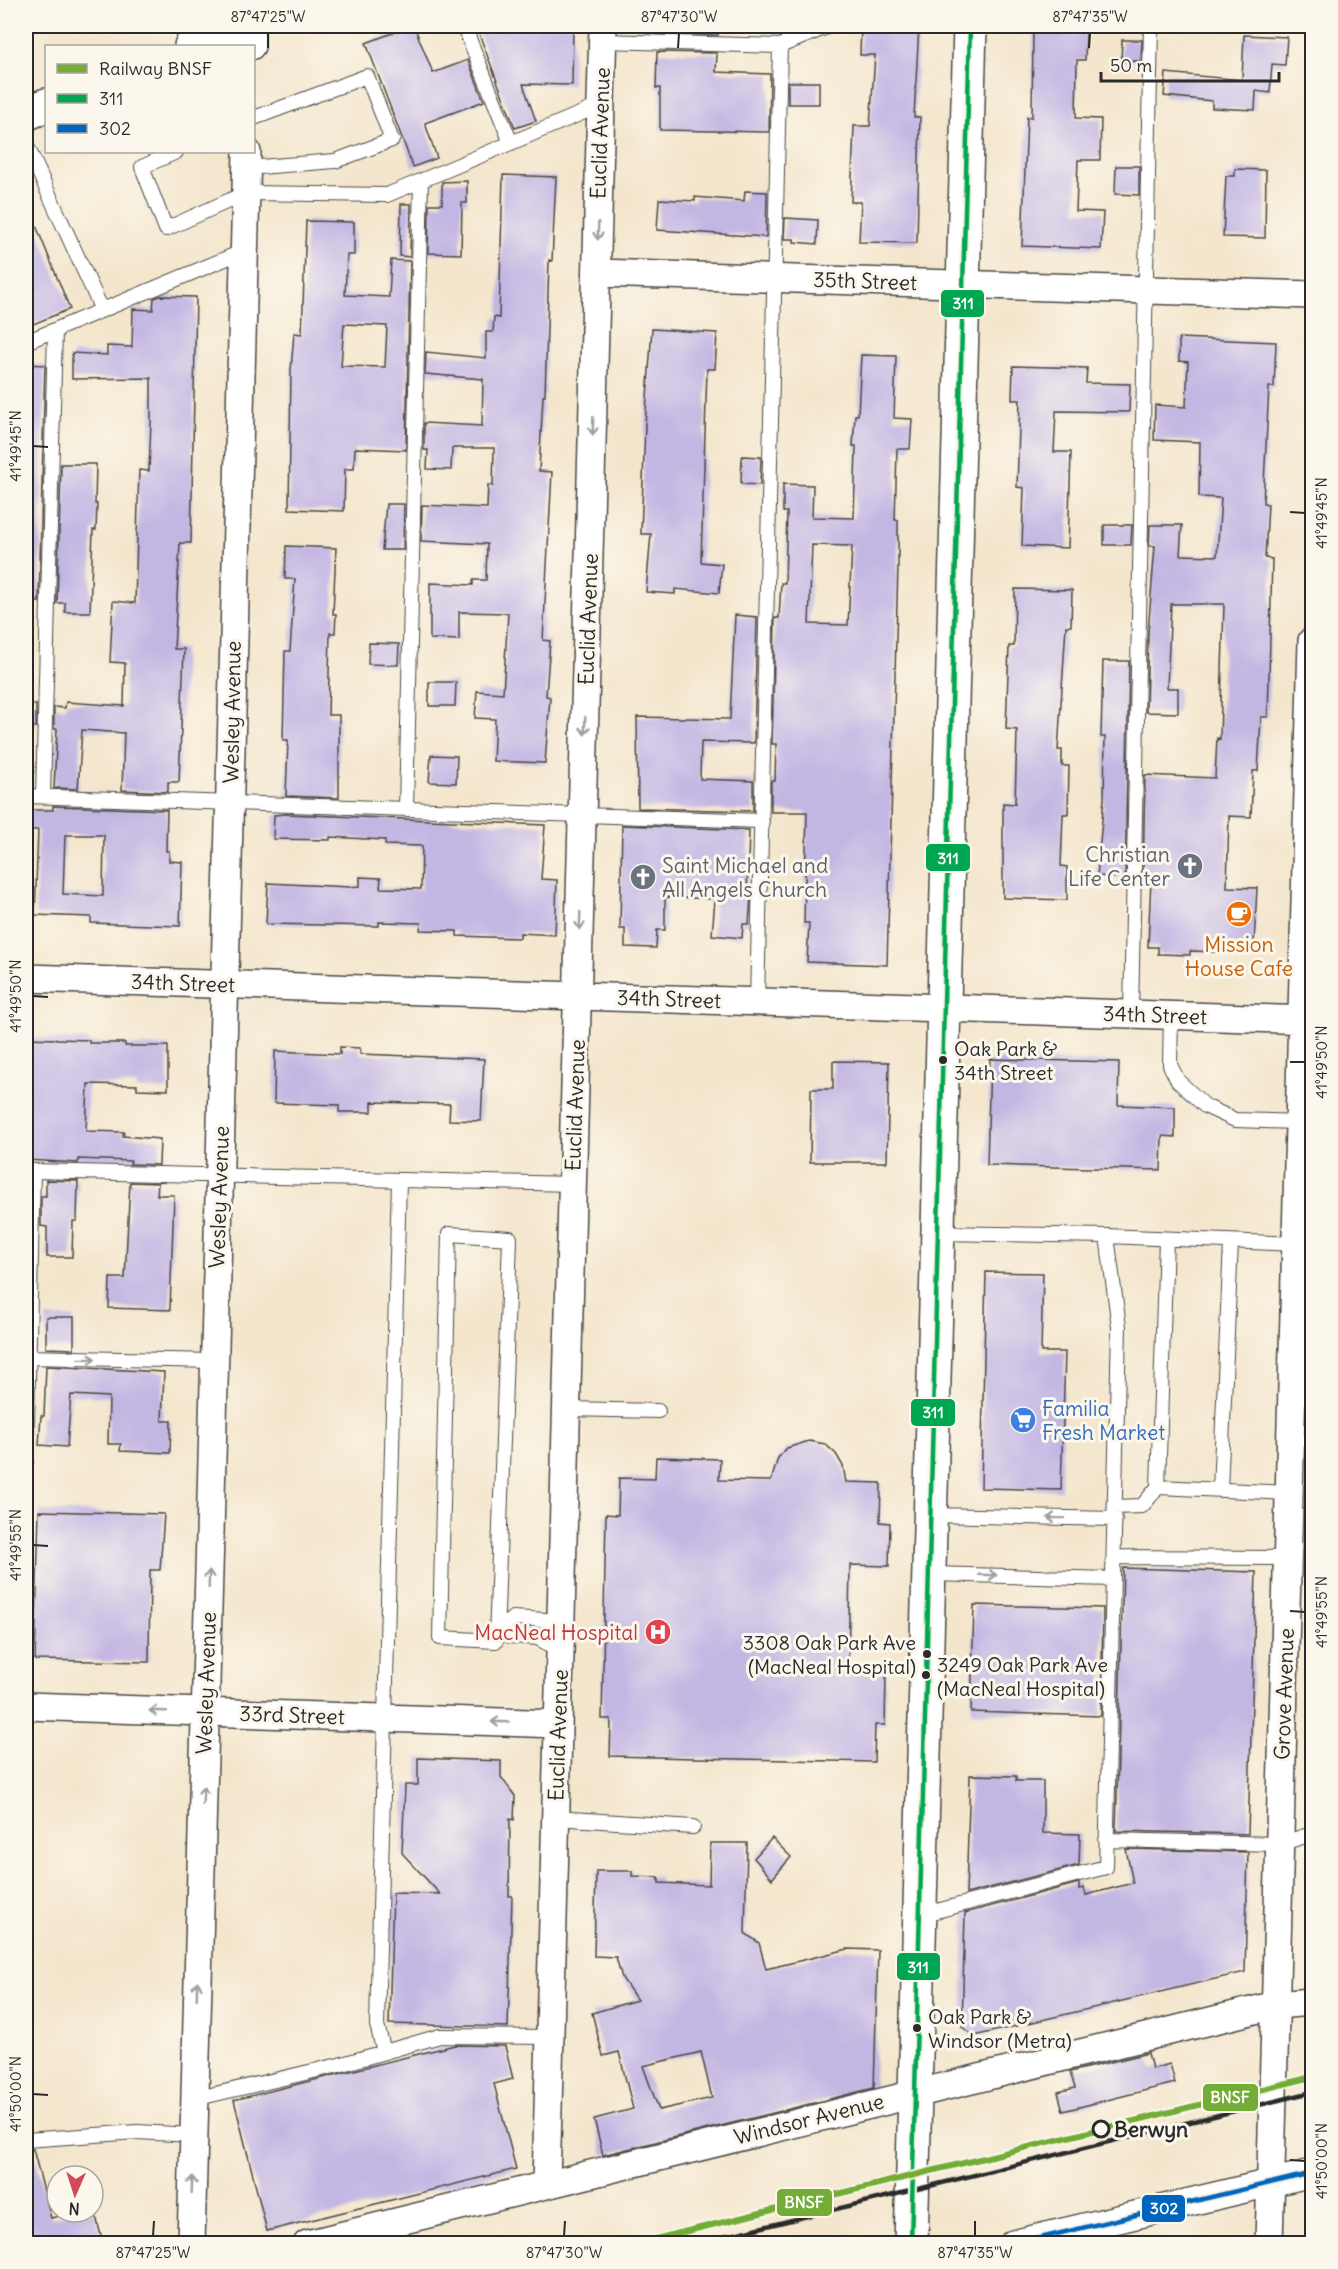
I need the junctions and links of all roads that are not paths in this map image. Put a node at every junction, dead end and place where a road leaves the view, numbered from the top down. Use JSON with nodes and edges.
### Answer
{"nodes":[{"id":1,"x":242,"y":26,"type":"edge"},
{"id":2,"x":251,"y":26,"type":"edge"},
{"id":3,"x":464,"y":26,"type":"edge"},
{"id":4,"x":784,"y":26,"type":"edge"},
{"id":5,"x":829,"y":26,"type":"edge"},
{"id":6,"x":970,"y":26,"type":"edge"},
{"id":7,"x":1150,"y":26,"type":"edge"},
{"id":8,"x":603,"y":33,"type":"edge"},
{"id":9,"x":785,"y":44,"type":"junction"},
{"id":10,"x":194,"y":45,"type":"edge"},
{"id":11,"x":250,"y":45,"type":"edge"},
{"id":12,"x":45,"y":105,"type":"edge"},
{"id":13,"x":601,"y":105,"type":"junction"},
{"id":14,"x":26,"y":114,"type":"edge"},
{"id":15,"x":255,"y":118,"type":"edge"},
{"id":16,"x":511,"y":143,"type":"junction"},
{"id":17,"x":26,"y":144,"type":"edge"},
{"id":18,"x":174,"y":153,"type":"edge"},
{"id":19,"x":247,"y":171,"type":"edge"},
{"id":20,"x":421,"y":181,"type":"junction"},
{"id":21,"x":244,"y":251,"type":"junction"},
{"id":22,"x":597,"y":273,"type":"junction"},
{"id":23,"x":775,"y":279,"type":"junction"},
{"id":24,"x":963,"y":284,"type":"junction"},
{"id":25,"x":1145,"y":290,"type":"junction"},
{"id":26,"x":1312,"y":295,"type":"edge"},
{"id":27,"x":102,"y":310,"type":"junction"},
{"id":28,"x":55,"y":330,"type":"junction"},
{"id":29,"x":26,"y":342,"type":"edge"},
{"id":30,"x":1312,"y":641,"type":"edge"},
{"id":31,"x":26,"y":796,"type":"edge"},
{"id":32,"x":43,"y":796,"type":"junction"},
{"id":33,"x":230,"y":802,"type":"junction"},
{"id":34,"x":406,"y":809,"type":"junction"},
{"id":35,"x":582,"y":815,"type":"junction"},
{"id":36,"x":762,"y":821,"type":"junction"},
{"id":37,"x":1310,"y":839,"type":"edge"},
{"id":38,"x":26,"y":978,"type":"edge"},
{"id":39,"x":225,"y":985,"type":"junction"},
{"id":40,"x":578,"y":996,"type":"junction"},
{"id":41,"x":757,"y":1002,"type":"junction"},
{"id":42,"x":944,"y":1008,"type":"junction"},
{"id":43,"x":1131,"y":1014,"type":"junction"},
{"id":44,"x":1171,"y":1015,"type":"junction"},
{"id":45,"x":1307,"y":1020,"type":"edge"},
{"id":46,"x":1306,"y":1095,"type":"edge"},
{"id":47,"x":1299,"y":1122,"type":"junction"},
{"id":48,"x":1305,"y":1168,"type":"edge"},
{"id":49,"x":219,"y":1176,"type":"junction"},
{"id":50,"x":399,"y":1180,"type":"junction"},
{"id":51,"x":573,"y":1184,"type":"junction"},
{"id":52,"x":1305,"y":1205,"type":"edge"},
{"id":53,"x":939,"y":1233,"type":"junction"},
{"id":54,"x":1107,"y":1236,"type":"junction"},
{"id":55,"x":1166,"y":1239,"type":"junction"},
{"id":56,"x":1231,"y":1242,"type":"junction"},
{"id":57,"x":1296,"y":1244,"type":"junction"},
{"id":58,"x":27,"y":1358,"type":"edge"},
{"id":59,"x":214,"y":1361,"type":"junction"},
{"id":60,"x":567,"y":1409,"type":"junction"},
{"id":61,"x":658,"y":1411,"type":"dead end"},
{"id":62,"x":26,"y":1462,"type":"edge"},
{"id":63,"x":1158,"y":1487,"type":"junction"},
{"id":64,"x":1220,"y":1490,"type":"junction"},
{"id":65,"x":1289,"y":1493,"type":"junction"},
{"id":66,"x":1115,"y":1513,"type":"junction"},
{"id":67,"x":931,"y":1515,"type":"junction"},
{"id":68,"x":1114,"y":1557,"type":"junction"},
{"id":69,"x":1287,"y":1558,"type":"junction"},
{"id":70,"x":930,"y":1574,"type":"junction"},
{"id":71,"x":1113,"y":1579,"type":"junction"},
{"id":72,"x":561,"y":1621,"type":"junction"},
{"id":73,"x":500,"y":1627,"type":"junction"},
{"id":74,"x":560,"y":1651,"type":"junction"},
{"id":75,"x":26,"y":1706,"type":"edge"},
{"id":76,"x":205,"y":1712,"type":"junction"},
{"id":77,"x":387,"y":1718,"type":"junction"},
{"id":78,"x":558,"y":1724,"type":"junction"},
{"id":79,"x":556,"y":1818,"type":"junction"},
{"id":80,"x":693,"y":1827,"type":"dead end"},
{"id":81,"x":1312,"y":1834,"type":"edge"},
{"id":82,"x":1106,"y":1840,"type":"junction"},
{"id":83,"x":1280,"y":1844,"type":"junction"},
{"id":84,"x":921,"y":1915,"type":"junction"},
{"id":85,"x":1312,"y":2002,"type":"edge"},
{"id":86,"x":1275,"y":2005,"type":"junction"},
{"id":87,"x":550,"y":2037,"type":"junction"},
{"id":88,"x":384,"y":2052,"type":"junction"},
{"id":89,"x":916,"y":2092,"type":"junction"},
{"id":90,"x":195,"y":2099,"type":"junction"},
{"id":91,"x":194,"y":2135,"type":"junction"},
{"id":92,"x":26,"y":2140,"type":"edge"},
{"id":93,"x":1312,"y":2173,"type":"edge"},
{"id":94,"x":1270,"y":2183,"type":"junction"},
{"id":95,"x":546,"y":2184,"type":"junction"},
{"id":96,"x":191,"y":2244,"type":"edge"},
{"id":97,"x":307,"y":2244,"type":"edge"},
{"id":98,"x":911,"y":2244,"type":"edge"},
{"id":99,"x":1013,"y":2244,"type":"edge"},
{"id":100,"x":1269,"y":2244,"type":"edge"}],
"edges":[{"from":1,"to":10,"type":"street"},
{"from":2,"to":11,"type":"street"},
{"from":3,"to":16,"type":"lane"},
{"from":4,"to":9,"type":"lane"},
{"from":5,"to":9,"type":"lane"},
{"from":6,"to":24,"type":"street"},
{"from":7,"to":25,"type":"lane"},
{"from":8,"to":9,"type":"lane"},
{"from":8,"to":13,"type":"street","name":"Euclid Avenue"},
{"from":9,"to":23,"type":"lane"},
{"from":12,"to":14,"type":"street"},
{"from":13,"to":16,"type":"lane"},
{"from":13,"to":22,"type":"street","name":"Euclid Avenue","one_way":true},
{"from":15,"to":19,"type":"lane"},
{"from":16,"to":20,"type":"lane"},
{"from":17,"to":27,"type":"lane"},
{"from":18,"to":19,"type":"lane"},
{"from":19,"to":20,"type":"lane"},
{"from":19,"to":21,"type":"street","name":"Wesley Avenue"},
{"from":20,"to":34,"type":"lane"},
{"from":21,"to":27,"type":"lane"},
{"from":21,"to":33,"type":"street","name":"Wesley Avenue"},
{"from":22,"to":23,"type":"street","name":"35th Street"},
{"from":22,"to":35,"type":"street","name":"Euclid Avenue","one_way":true},
{"from":23,"to":24,"type":"street","name":"35th Street"},
{"from":23,"to":36,"type":"lane"},
{"from":24,"to":25,"type":"street","name":"35th Street"},
{"from":24,"to":42,"type":"street"},
{"from":25,"to":26,"type":"street","name":"35th Street"},
{"from":25,"to":43,"type":"lane"},
{"from":27,"to":28,"type":"lane"},
{"from":28,"to":29,"type":"lane"},
{"from":28,"to":32,"type":"lane"},
{"from":30,"to":37,"type":"street","name":"Grove Avenue"},
{"from":31,"to":32,"type":"lane"},
{"from":32,"to":33,"type":"lane"},
{"from":33,"to":34,"type":"lane"},
{"from":33,"to":39,"type":"street","name":"Wesley Avenue"},
{"from":34,"to":35,"type":"lane"},
{"from":35,"to":36,"type":"lane"},
{"from":35,"to":40,"type":"street","name":"Euclid Avenue","one_way":true},
{"from":36,"to":41,"type":"lane"},
{"from":37,"to":45,"type":"street","name":"Grove Avenue"},
{"from":38,"to":39,"type":"street","name":"34th Street"},
{"from":39,"to":40,"type":"street","name":"34th Street"},
{"from":39,"to":49,"type":"street","name":"Wesley Avenue"},
{"from":40,"to":41,"type":"street","name":"34th Street"},
{"from":40,"to":51,"type":"street","name":"Euclid Avenue"},
{"from":41,"to":42,"type":"street","name":"34th Street"},
{"from":42,"to":43,"type":"street","name":"34th Street"},
{"from":42,"to":53,"type":"street"},
{"from":43,"to":44,"type":"street","name":"34th Street"},
{"from":44,"to":45,"type":"street","name":"34th Street"},
{"from":44,"to":47,"type":"lane"},
{"from":45,"to":46,"type":"street","name":"Grove Avenue"},
{"from":46,"to":47,"type":"street","name":"Grove Avenue"},
{"from":47,"to":48,"type":"street","name":"Grove Avenue"},
{"from":48,"to":52,"type":"street","name":"Grove Avenue"},
{"from":49,"to":50,"type":"lane"},
{"from":49,"to":58,"type":"lane"},
{"from":49,"to":59,"type":"street","name":"Wesley Avenue"},
{"from":50,"to":51,"type":"lane"},
{"from":50,"to":77,"type":"lane"},
{"from":51,"to":60,"type":"street","name":"Euclid Avenue"},
{"from":52,"to":57,"type":"street","name":"Grove Avenue"},
{"from":53,"to":54,"type":"lane"},
{"from":53,"to":67,"type":"street"},
{"from":54,"to":55,"type":"lane"},
{"from":54,"to":66,"type":"lane"},
{"from":55,"to":56,"type":"lane"},
{"from":55,"to":63,"type":"lane"},
{"from":56,"to":57,"type":"lane"},
{"from":56,"to":64,"type":"lane"},
{"from":57,"to":65,"type":"street","name":"Grove Avenue"},
{"from":58,"to":59,"type":"lane","one_way":true},
{"from":58,"to":62,"type":"lane"},
{"from":76,"to":59,"type":"street","name":"Wesley Avenue","one_way":true},
{"from":60,"to":61,"type":"lane"},
{"from":60,"to":72,"type":"street","name":"Euclid Avenue"},
{"from":63,"to":64,"type":"lane"},
{"from":63,"to":66,"type":"lane"},
{"from":64,"to":65,"type":"lane"},
{"from":65,"to":69,"type":"street","name":"Grove Avenue"},
{"from":66,"to":67,"type":"lane","one_way":true},
{"from":66,"to":68,"type":"lane"},
{"from":67,"to":70,"type":"street"},
{"from":68,"to":69,"type":"lane"},
{"from":68,"to":71,"type":"lane"},
{"from":69,"to":83,"type":"street","name":"Grove Avenue"},
{"from":70,"to":71,"type":"lane","one_way":true},
{"from":70,"to":84,"type":"street"},
{"from":71,"to":82,"type":"lane"},
{"from":72,"to":73,"type":"lane"},
{"from":72,"to":74,"type":"street","name":"Euclid Avenue"},
{"from":73,"to":73,"type":"lane"},
{"from":73,"to":74,"type":"lane"},
{"from":74,"to":78,"type":"street","name":"Euclid Avenue"},
{"from":76,"to":75,"type":"street","name":"33rd Street","one_way":true},
{"from":76,"to":77,"type":"street","name":"33rd Street"},
{"from":90,"to":76,"type":"street","name":"Wesley Avenue","one_way":true},
{"from":78,"to":77,"type":"street","name":"33rd Street","one_way":true},
{"from":77,"to":88,"type":"lane"},
{"from":78,"to":79,"type":"street","name":"Euclid Avenue"},
{"from":79,"to":80,"type":"lane"},
{"from":79,"to":87,"type":"street","name":"Euclid Avenue"},
{"from":81,"to":83,"type":"lane"},
{"from":82,"to":83,"type":"lane"},
{"from":82,"to":84,"type":"lane"},
{"from":83,"to":86,"type":"street","name":"Grove Avenue"},
{"from":84,"to":89,"type":"street"},
{"from":85,"to":86,"type":"street","name":"Windsor Avenue"},
{"from":86,"to":89,"type":"street","name":"Windsor Avenue"},
{"from":86,"to":94,"type":"street","name":"Grove Avenue"},
{"from":87,"to":88,"type":"lane"},
{"from":87,"to":95,"type":"street","name":"Euclid Avenue"},
{"from":88,"to":90,"type":"lane"},
{"from":89,"to":95,"type":"street","name":"Windsor Avenue"},
{"from":89,"to":98,"type":"street"},
{"from":90,"to":91,"type":"street","name":"Wesley Avenue"},
{"from":91,"to":92,"type":"lane"},
{"from":96,"to":91,"type":"street","name":"Wesley Avenue","one_way":true},
{"from":93,"to":94,"type":"street"},
{"from":94,"to":99,"type":"street"},
{"from":94,"to":100,"type":"street","name":"Grove Avenue"},
{"from":95,"to":97,"type":"street","name":"Windsor Avenue"}]}
